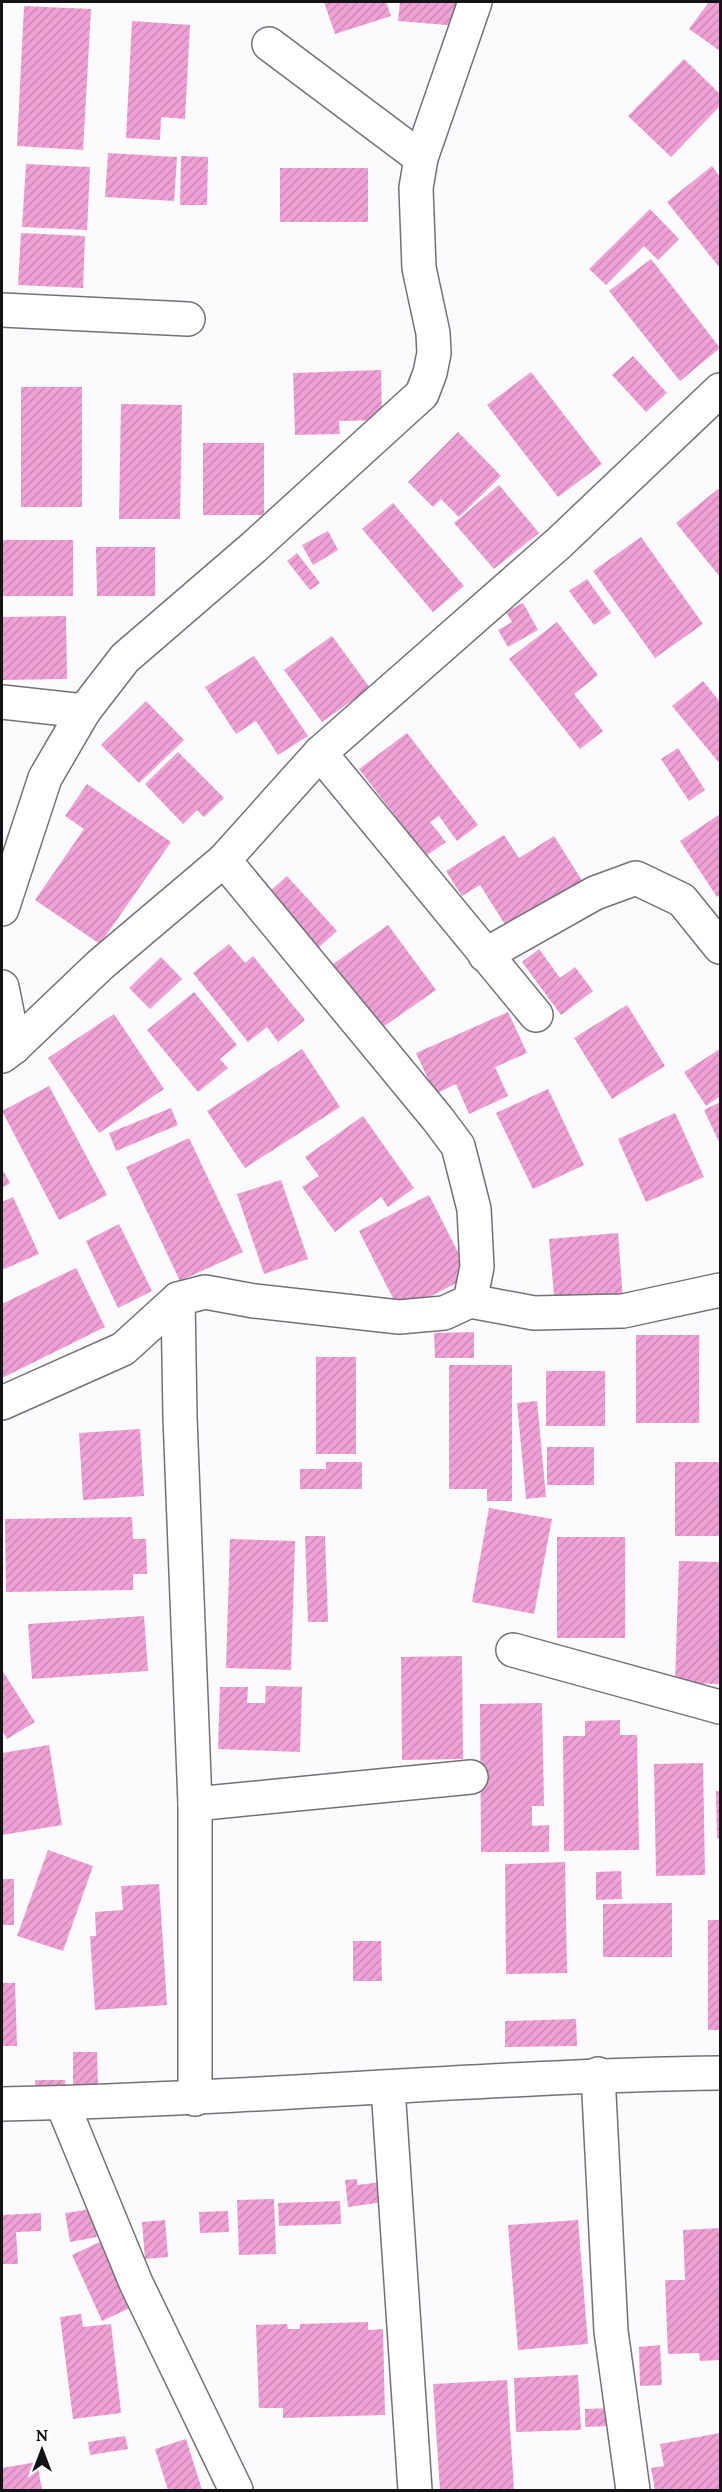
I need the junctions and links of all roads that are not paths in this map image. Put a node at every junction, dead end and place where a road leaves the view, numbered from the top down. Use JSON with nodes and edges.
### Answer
{"nodes":[{"id":1,"x":475,"y":2,"type":"edge"},
{"id":2,"x":269,"y":44,"type":"dead end"},
{"id":3,"x":421,"y":158,"type":"junction"},
{"id":4,"x":2,"y":310,"type":"edge"},
{"id":5,"x":188,"y":319,"type":"dead end"},
{"id":6,"x":720,"y":390,"type":"edge"},
{"id":7,"x":2,"y":702,"type":"edge"},
{"id":8,"x":84,"y":711,"type":"junction"},
{"id":9,"x":320,"y":753,"type":"junction"},
{"id":10,"x":224,"y":860,"type":"junction"},
{"id":11,"x":2,"y":909,"type":"edge"},
{"id":12,"x":720,"y":947,"type":"edge"},
{"id":13,"x":485,"y":955,"type":"junction"},
{"id":14,"x":2,"y":987,"type":"edge"},
{"id":15,"x":536,"y":1015,"type":"dead end"},
{"id":16,"x":8,"y":1051,"type":"edge"},
{"id":17,"x":720,"y":1290,"type":"edge"},
{"id":18,"x":178,"y":1299,"type":"junction"},
{"id":19,"x":470,"y":1301,"type":"junction"},
{"id":20,"x":2,"y":1403,"type":"edge"},
{"id":21,"x":513,"y":1650,"type":"dead end"},
{"id":22,"x":720,"y":1707,"type":"edge"},
{"id":23,"x":471,"y":1777,"type":"dead end"},
{"id":24,"x":195,"y":1804,"type":"junction"},
{"id":25,"x":720,"y":2073,"type":"edge"},
{"id":26,"x":598,"y":2074,"type":"junction"},
{"id":27,"x":388,"y":2088,"type":"junction"},
{"id":28,"x":195,"y":2099,"type":"junction"},
{"id":29,"x":62,"y":2103,"type":"junction"},
{"id":30,"x":2,"y":2104,"type":"edge"},
{"id":31,"x":236,"y":2490,"type":"edge"},
{"id":32,"x":415,"y":2490,"type":"edge"},
{"id":33,"x":633,"y":2490,"type":"edge"}],
"edges":[{"from":1,"to":3,"type":"street"},
{"from":2,"to":3,"type":"street"},
{"from":3,"to":8,"type":"street"},
{"from":4,"to":5,"type":"street"},
{"from":6,"to":9,"type":"street"},
{"from":7,"to":8,"type":"street"},
{"from":8,"to":11,"type":"street"},
{"from":9,"to":10,"type":"street"},
{"from":9,"to":13,"type":"street"},
{"from":10,"to":16,"type":"street"},
{"from":10,"to":19,"type":"street"},
{"from":12,"to":13,"type":"street"},
{"from":13,"to":15,"type":"street"},
{"from":14,"to":16,"type":"street"},
{"from":17,"to":19,"type":"street"},
{"from":18,"to":19,"type":"street"},
{"from":18,"to":20,"type":"street"},
{"from":18,"to":24,"type":"street"},
{"from":21,"to":22,"type":"street"},
{"from":23,"to":24,"type":"street"},
{"from":24,"to":28,"type":"street"},
{"from":25,"to":26,"type":"street"},
{"from":26,"to":27,"type":"street"},
{"from":26,"to":33,"type":"street"},
{"from":27,"to":28,"type":"street"},
{"from":27,"to":32,"type":"street"},
{"from":28,"to":29,"type":"street"},
{"from":29,"to":30,"type":"street"},
{"from":29,"to":31,"type":"street"}]}
